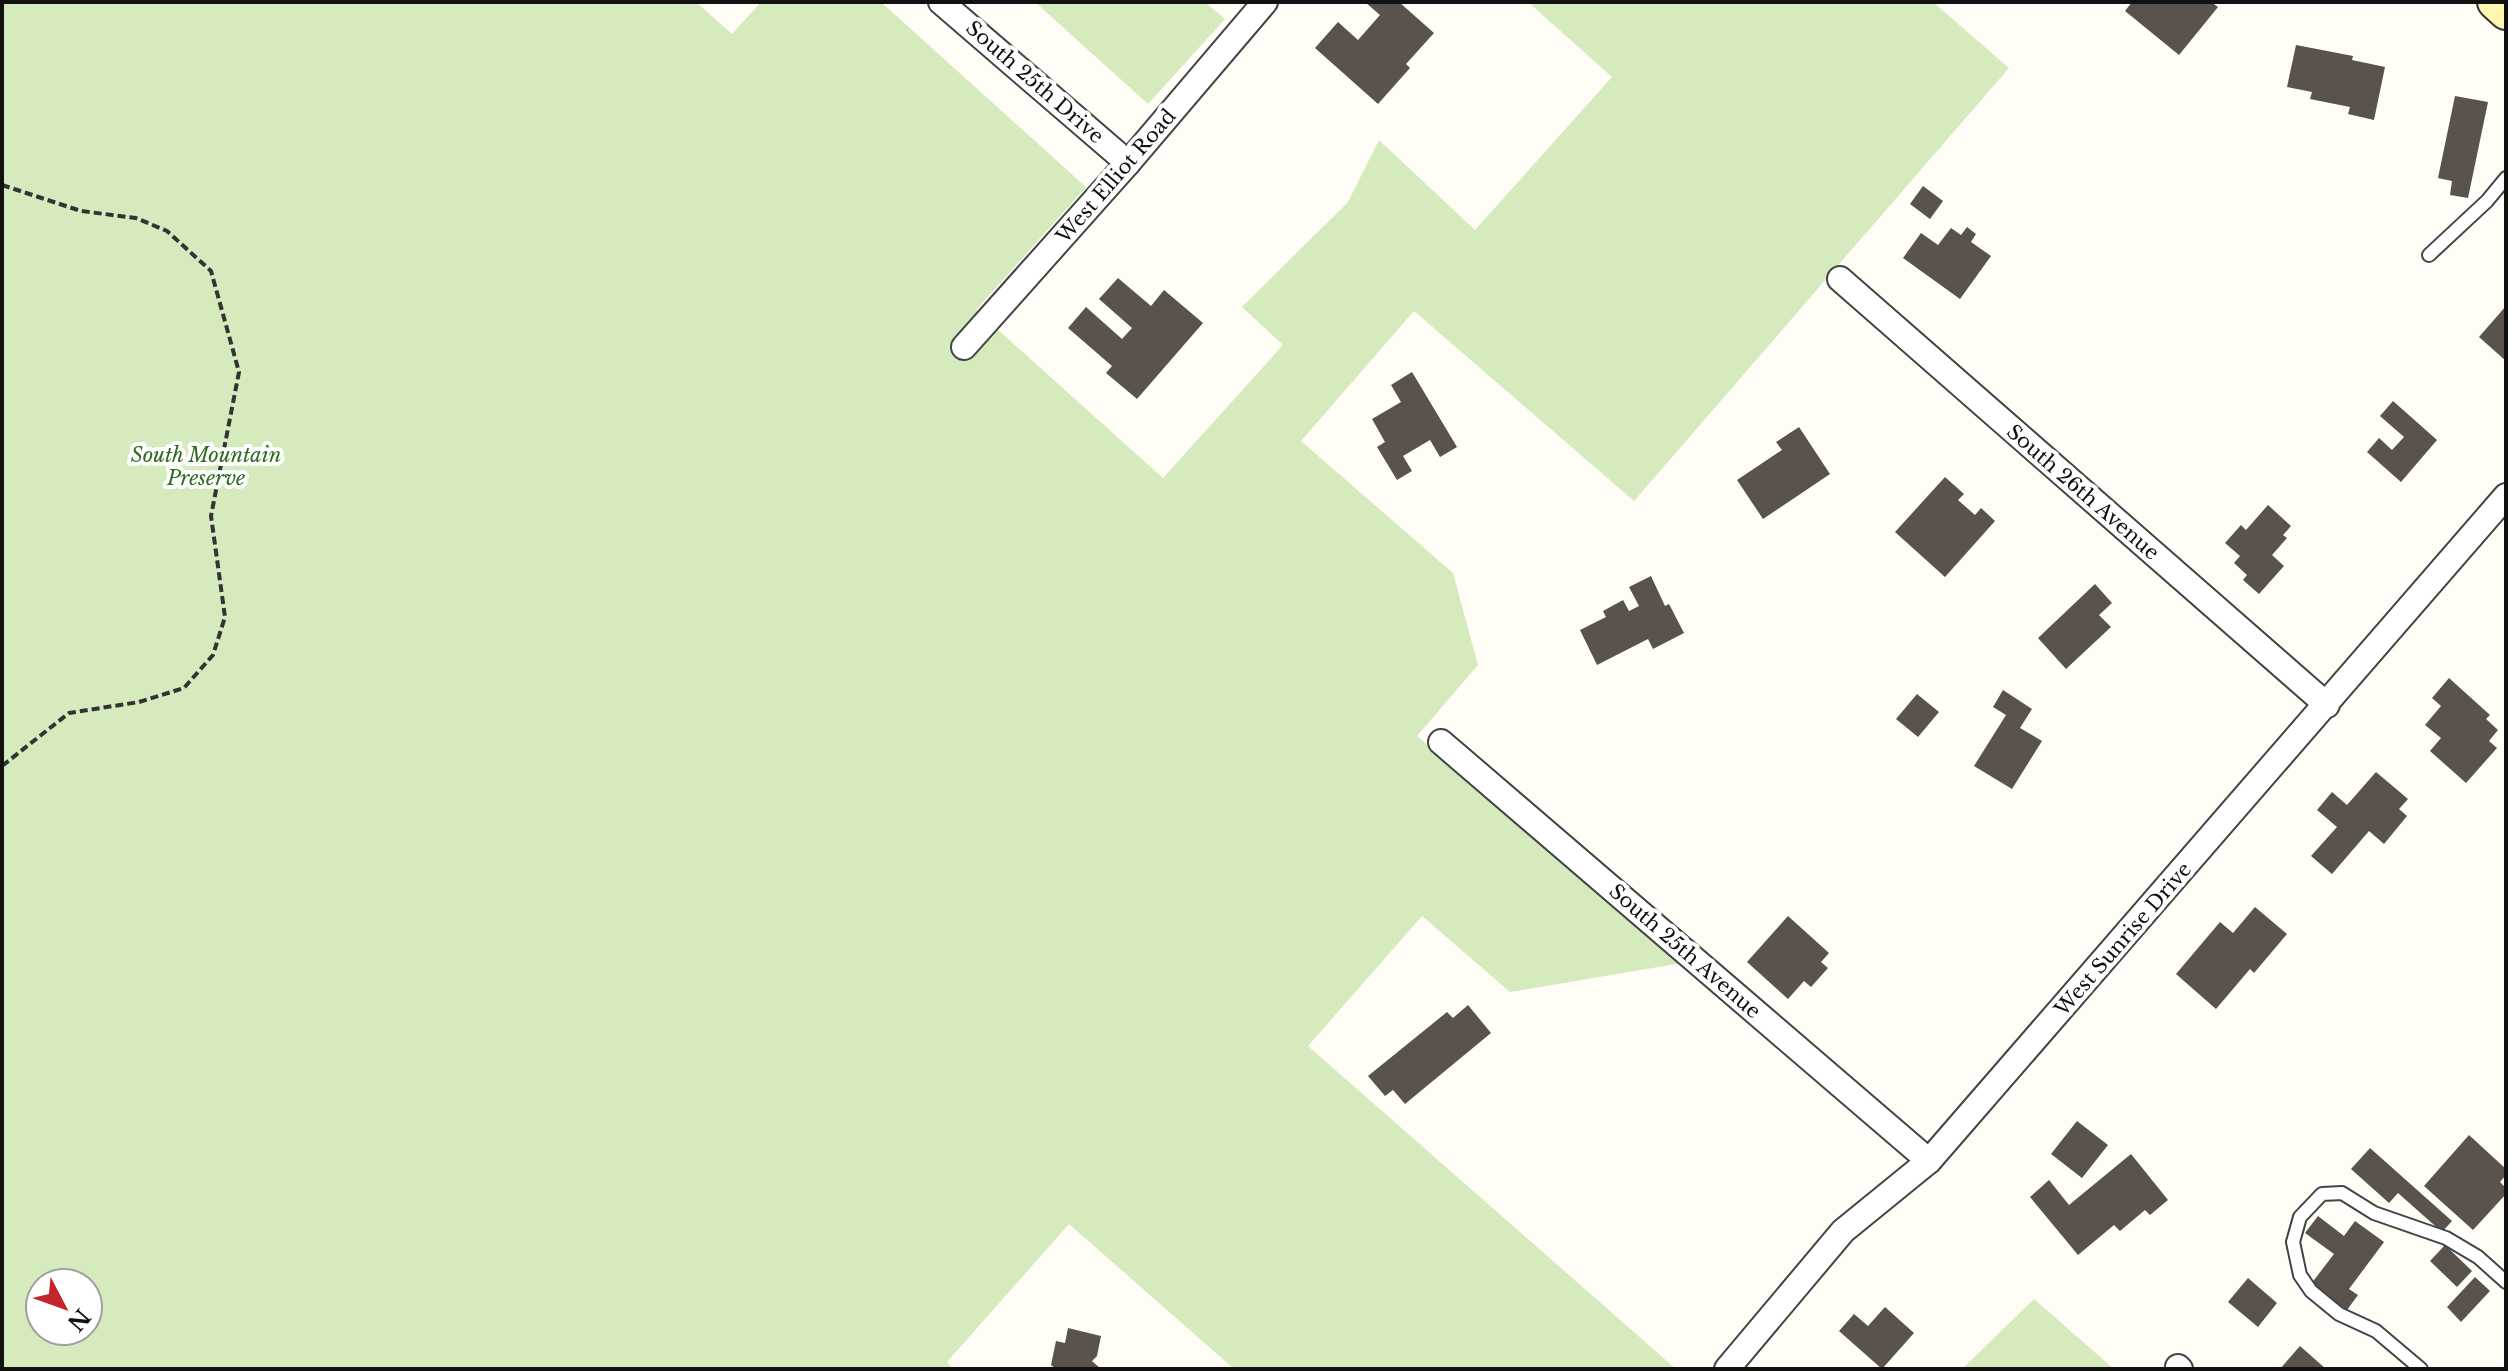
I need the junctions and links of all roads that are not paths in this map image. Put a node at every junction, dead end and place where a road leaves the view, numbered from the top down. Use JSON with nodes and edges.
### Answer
{"nodes":[{"id":1,"x":941,"y":2,"type":"edge"},
{"id":2,"x":1265,"y":2,"type":"edge"},
{"id":3,"x":2495,"y":2,"type":"edge"},
{"id":4,"x":2506,"y":12,"type":"edge"},
{"id":5,"x":1128,"y":163,"type":"junction"},
{"id":6,"x":2506,"y":178,"type":"edge"},
{"id":7,"x":2429,"y":255,"type":"dead end"},
{"id":8,"x":1840,"y":279,"type":"dead end"},
{"id":9,"x":964,"y":347,"type":"dead end"},
{"id":10,"x":2506,"y":496,"type":"edge"},
{"id":11,"x":2327,"y":705,"type":"junction"},
{"id":12,"x":1441,"y":742,"type":"dead end"},
{"id":13,"x":1929,"y":1161,"type":"junction"},
{"id":14,"x":2506,"y":1282,"type":"edge"},
{"id":15,"x":1727,"y":1369,"type":"edge"},
{"id":16,"x":2421,"y":1369,"type":"edge"}],
"edges":[{"from":1,"to":5,"type":"street","name":"South 25th Drive"},
{"from":2,"to":5,"type":"street","name":"West Elliot Road"},
{"from":3,"to":4,"type":"street"},
{"from":5,"to":9,"type":"street","name":"West Elliot Road"},
{"from":6,"to":7,"type":"lane"},
{"from":8,"to":11,"type":"street","name":"South 26th Avenue"},
{"from":10,"to":11,"type":"street","name":"West Sunrise Drive"},
{"from":11,"to":13,"type":"street","name":"West Sunrise Drive"},
{"from":12,"to":13,"type":"street","name":"South 25th Avenue"},
{"from":13,"to":15,"type":"street","name":"West Sunrise Drive"},
{"from":14,"to":16,"type":"lane"}]}
